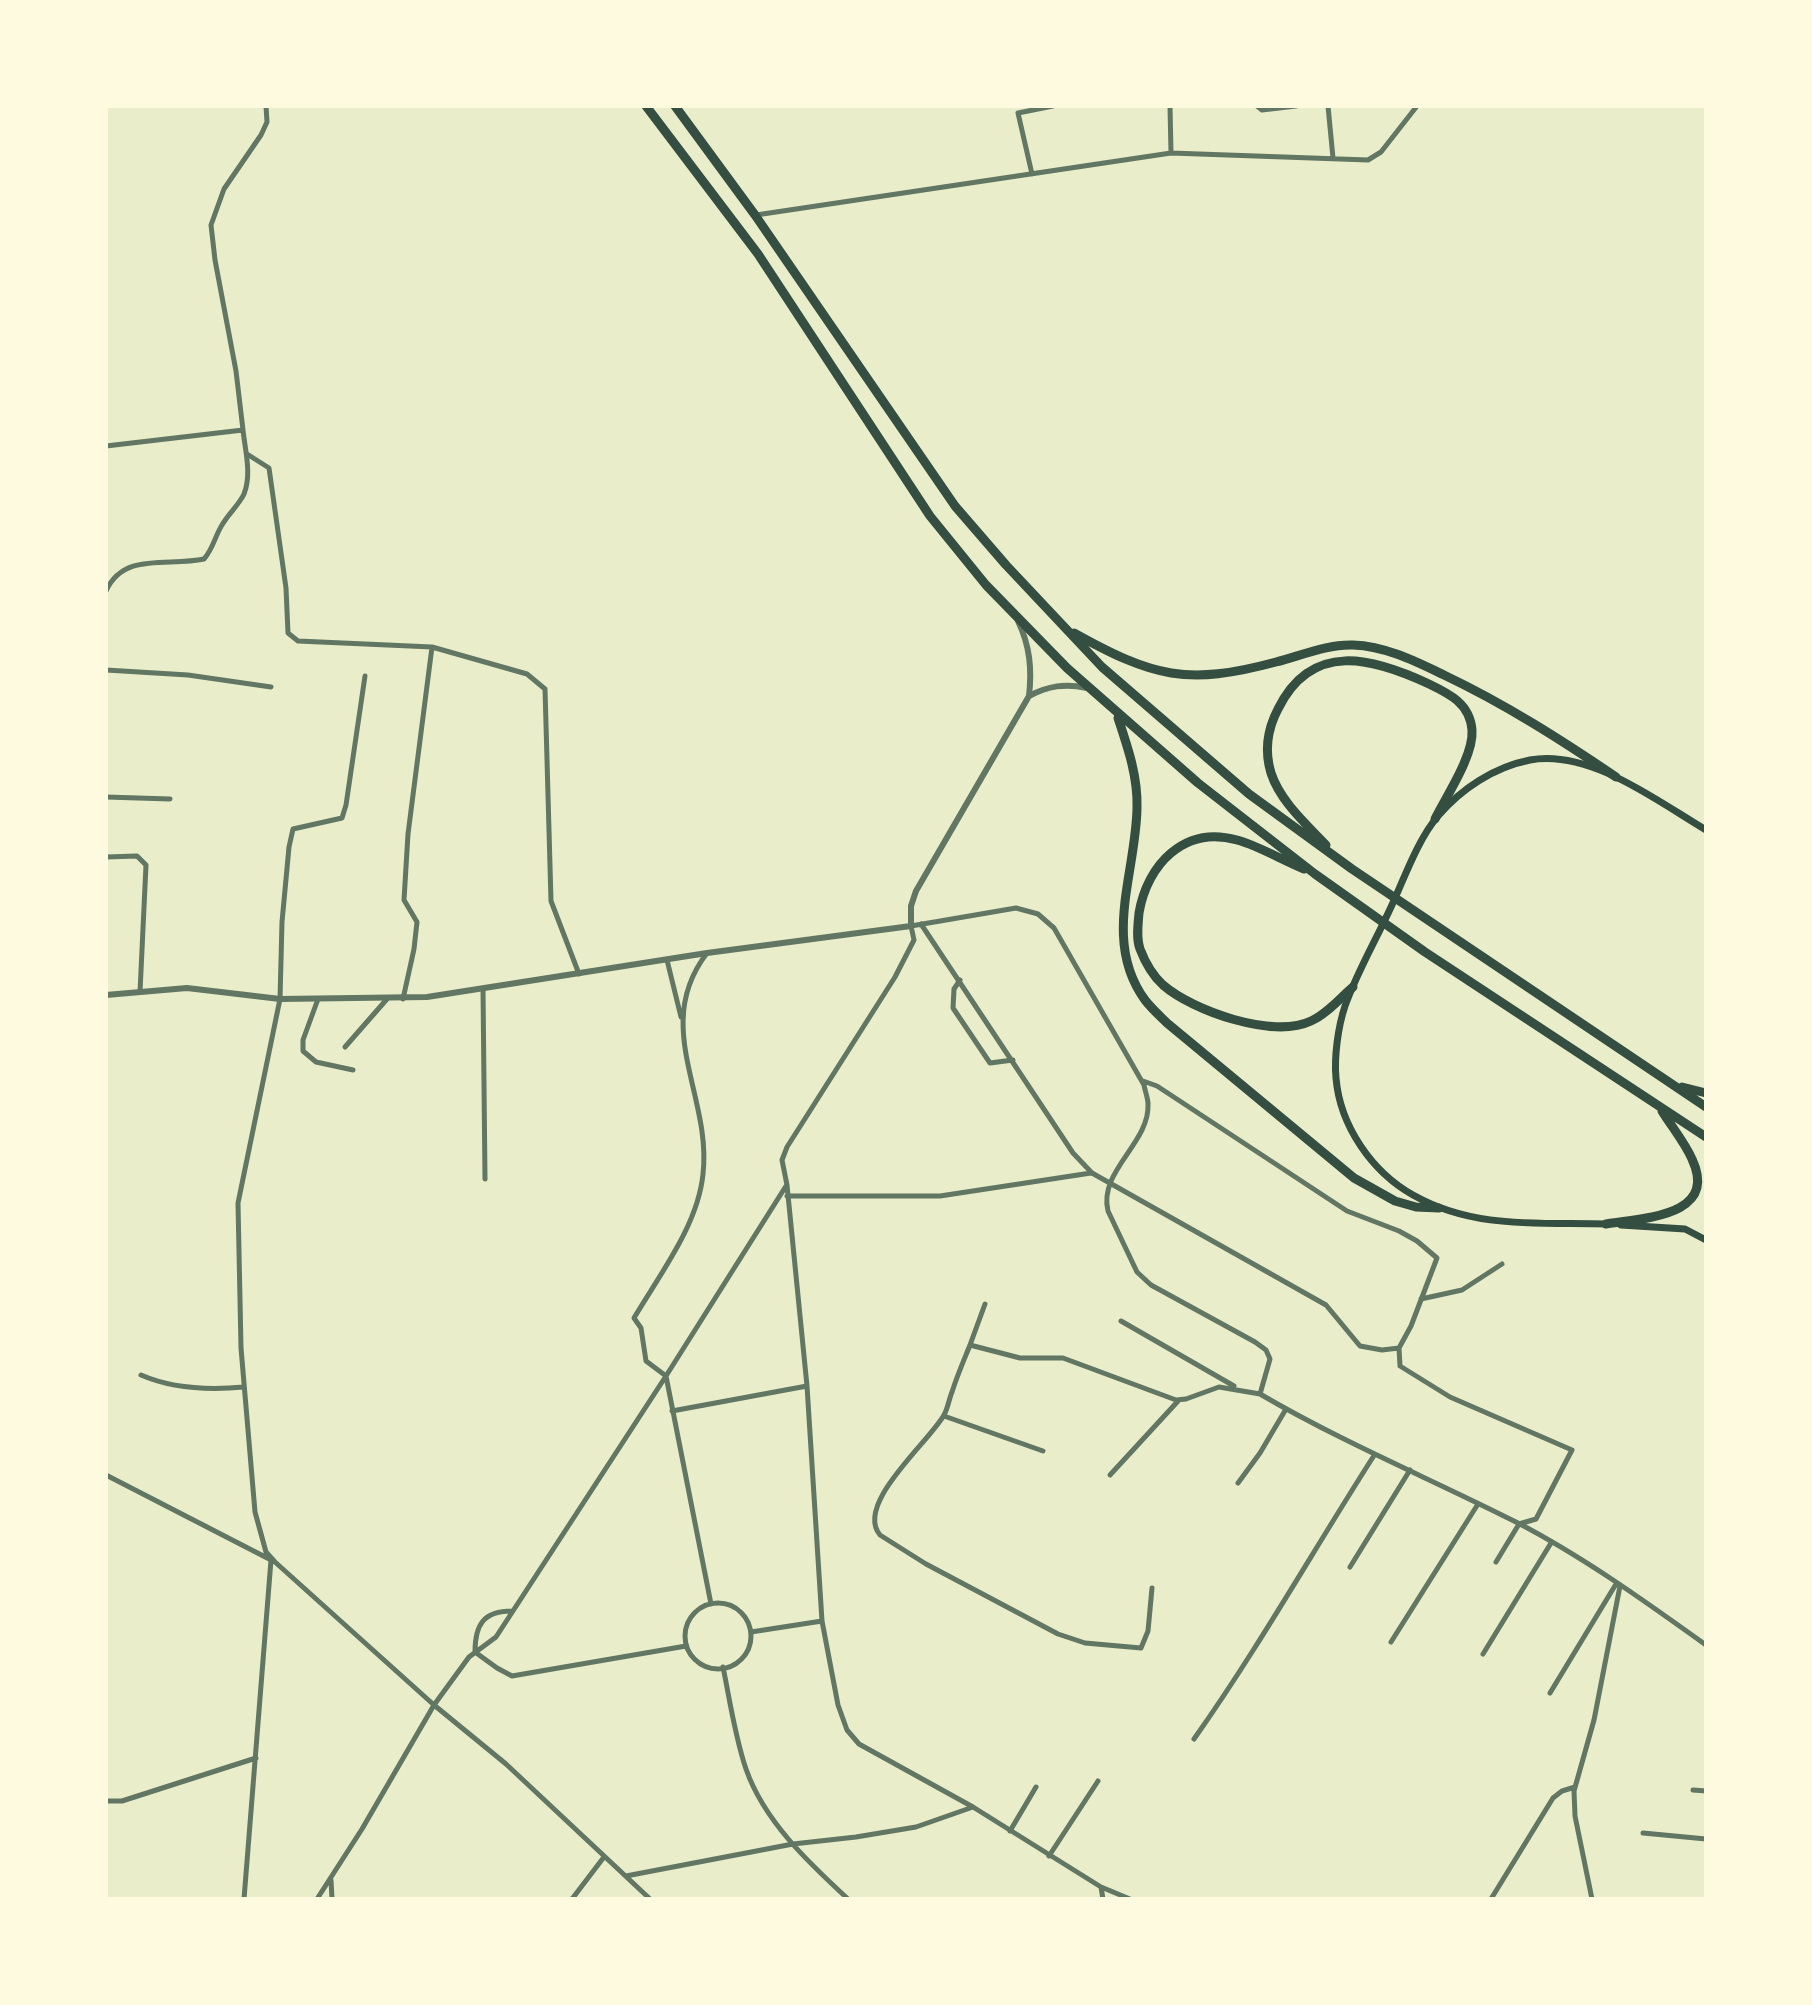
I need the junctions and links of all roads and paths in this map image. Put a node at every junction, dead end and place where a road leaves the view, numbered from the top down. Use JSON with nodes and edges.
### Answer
{"nodes":[{"id":1,"x":266,"y":106,"type":"edge"},
{"id":2,"x":646,"y":106,"type":"edge"},
{"id":3,"x":675,"y":106,"type":"edge"},
{"id":4,"x":1015,"y":106,"type":"edge"},
{"id":5,"x":1053,"y":106,"type":"edge"},
{"id":6,"x":1170,"y":106,"type":"edge"},
{"id":7,"x":1257,"y":106,"type":"edge"},
{"id":8,"x":1296,"y":106,"type":"edge"},
{"id":9,"x":1328,"y":106,"type":"edge"},
{"id":10,"x":1417,"y":106,"type":"edge"},
{"id":11,"x":1018,"y":113,"type":"junction"},
{"id":12,"x":1171,"y":153,"type":"junction"},
{"id":13,"x":1333,"y":158,"type":"junction"},
{"id":14,"x":1032,"y":174,"type":"junction"},
{"id":15,"x":755,"y":215,"type":"junction"},
{"id":16,"x":243,"y":430,"type":"junction"},
{"id":17,"x":106,"y":446,"type":"edge"},
{"id":18,"x":247,"y":454,"type":"junction"},
{"id":19,"x":106,"y":591,"type":"edge"},
{"id":20,"x":1016,"y":617,"type":"junction"},
{"id":21,"x":1066,"y":629,"type":"junction"},
{"id":22,"x":432,"y":647,"type":"junction"},
{"id":23,"x":106,"y":670,"type":"edge"},
{"id":24,"x":365,"y":676,"type":"dead end"},
{"id":25,"x":271,"y":687,"type":"dead end"},
{"id":26,"x":1088,"y":689,"type":"junction"},
{"id":27,"x":1029,"y":696,"type":"junction"},
{"id":28,"x":1117,"y":715,"type":"junction"},
{"id":29,"x":1616,"y":777,"type":"junction"},
{"id":30,"x":106,"y":797,"type":"edge"},
{"id":31,"x":170,"y":799,"type":"dead end"},
{"id":32,"x":1435,"y":819,"type":"junction"},
{"id":33,"x":1706,"y":830,"type":"edge"},
{"id":34,"x":106,"y":857,"type":"edge"},
{"id":35,"x":1352,"y":869,"type":"junction"},
{"id":36,"x":1315,"y":874,"type":"junction"},
{"id":37,"x":921,"y":924,"type":"junction"},
{"id":38,"x":911,"y":926,"type":"junction"},
{"id":39,"x":707,"y":953,"type":"junction"},
{"id":40,"x":667,"y":960,"type":"junction"},
{"id":41,"x":579,"y":974,"type":"junction"},
{"id":42,"x":960,"y":980,"type":"junction"},
{"id":43,"x":1353,"y":987,"type":"junction"},
{"id":44,"x":483,"y":989,"type":"junction"},
{"id":45,"x":140,"y":992,"type":"junction"},
{"id":46,"x":106,"y":995,"type":"edge"},
{"id":47,"x":280,"y":999,"type":"junction"},
{"id":48,"x":318,"y":999,"type":"junction"},
{"id":49,"x":387,"y":999,"type":"junction"},
{"id":50,"x":403,"y":999,"type":"junction"},
{"id":51,"x":682,"y":1022,"type":"junction"},
{"id":52,"x":345,"y":1047,"type":"dead end"},
{"id":53,"x":1013,"y":1060,"type":"junction"},
{"id":54,"x":353,"y":1070,"type":"dead end"},
{"id":55,"x":1142,"y":1081,"type":"junction"},
{"id":56,"x":1673,"y":1085,"type":"junction"},
{"id":57,"x":1706,"y":1093,"type":"edge"},
{"id":58,"x":1658,"y":1105,"type":"junction"},
{"id":59,"x":1706,"y":1107,"type":"edge"},
{"id":60,"x":1706,"y":1137,"type":"edge"},
{"id":61,"x":1092,"y":1173,"type":"junction"},
{"id":62,"x":485,"y":1179,"type":"dead end"},
{"id":63,"x":1110,"y":1183,"type":"junction"},
{"id":64,"x":787,"y":1185,"type":"junction"},
{"id":65,"x":780,"y":1196,"type":"junction"},
{"id":66,"x":788,"y":1196,"type":"junction"},
{"id":67,"x":1439,"y":1208,"type":"junction"},
{"id":68,"x":1606,"y":1224,"type":"junction"},
{"id":69,"x":1706,"y":1240,"type":"edge"},
{"id":70,"x":1502,"y":1264,"type":"dead end"},
{"id":71,"x":1421,"y":1299,"type":"junction"},
{"id":72,"x":985,"y":1304,"type":"dead end"},
{"id":73,"x":1121,"y":1321,"type":"dead end"},
{"id":74,"x":970,"y":1345,"type":"junction"},
{"id":75,"x":1399,"y":1348,"type":"junction"},
{"id":76,"x":141,"y":1375,"type":"dead end"},
{"id":77,"x":666,"y":1376,"type":"junction"},
{"id":78,"x":807,"y":1386,"type":"junction"},
{"id":79,"x":244,"y":1387,"type":"junction"},
{"id":80,"x":1237,"y":1388,"type":"junction"},
{"id":81,"x":1260,"y":1394,"type":"junction"},
{"id":82,"x":1180,"y":1400,"type":"junction"},
{"id":83,"x":1286,"y":1409,"type":"junction"},
{"id":84,"x":672,"y":1411,"type":"junction"},
{"id":85,"x":944,"y":1416,"type":"junction"},
{"id":86,"x":1043,"y":1451,"type":"dead end"},
{"id":87,"x":1375,"y":1454,"type":"junction"},
{"id":88,"x":1410,"y":1470,"type":"junction"},
{"id":89,"x":106,"y":1475,"type":"edge"},
{"id":90,"x":1110,"y":1475,"type":"dead end"},
{"id":91,"x":1238,"y":1483,"type":"dead end"},
{"id":92,"x":1478,"y":1504,"type":"junction"},
{"id":93,"x":1519,"y":1524,"type":"junction"},
{"id":94,"x":1551,"y":1543,"type":"junction"},
{"id":95,"x":273,"y":1561,"type":"junction"},
{"id":96,"x":1496,"y":1562,"type":"dead end"},
{"id":97,"x":1350,"y":1567,"type":"dead end"},
{"id":98,"x":1618,"y":1585,"type":"junction"},
{"id":99,"x":1152,"y":1588,"type":"dead end"},
{"id":100,"x":711,"y":1604,"type":"junction"},
{"id":101,"x":512,"y":1611,"type":"junction"},
{"id":102,"x":822,"y":1621,"type":"junction"},
{"id":103,"x":751,"y":1632,"type":"junction"},
{"id":104,"x":1391,"y":1642,"type":"dead end"},
{"id":105,"x":1706,"y":1645,"type":"edge"},
{"id":106,"x":686,"y":1646,"type":"junction"},
{"id":107,"x":475,"y":1652,"type":"junction"},
{"id":108,"x":1483,"y":1654,"type":"dead end"},
{"id":109,"x":723,"y":1667,"type":"junction"},
{"id":110,"x":1550,"y":1693,"type":"dead end"},
{"id":111,"x":434,"y":1705,"type":"junction"},
{"id":112,"x":1194,"y":1739,"type":"dead end"},
{"id":113,"x":256,"y":1758,"type":"junction"},
{"id":114,"x":1098,"y":1781,"type":"dead end"},
{"id":115,"x":1036,"y":1787,"type":"dead end"},
{"id":116,"x":1575,"y":1787,"type":"junction"},
{"id":117,"x":1693,"y":1790,"type":"dead end"},
{"id":118,"x":1706,"y":1791,"type":"edge"},
{"id":119,"x":106,"y":1801,"type":"edge"},
{"id":120,"x":973,"y":1807,"type":"junction"},
{"id":121,"x":1009,"y":1831,"type":"junction"},
{"id":122,"x":1643,"y":1833,"type":"dead end"},
{"id":123,"x":1706,"y":1839,"type":"edge"},
{"id":124,"x":793,"y":1844,"type":"junction"},
{"id":125,"x":1049,"y":1856,"type":"junction"},
{"id":126,"x":604,"y":1857,"type":"junction"},
{"id":127,"x":625,"y":1876,"type":"junction"},
{"id":128,"x":331,"y":1878,"type":"junction"},
{"id":129,"x":1101,"y":1887,"type":"junction"},
{"id":130,"x":244,"y":1899,"type":"edge"},
{"id":131,"x":317,"y":1899,"type":"edge"},
{"id":132,"x":332,"y":1899,"type":"edge"},
{"id":133,"x":572,"y":1899,"type":"edge"},
{"id":134,"x":650,"y":1899,"type":"edge"},
{"id":135,"x":848,"y":1899,"type":"edge"},
{"id":136,"x":1103,"y":1899,"type":"edge"},
{"id":137,"x":1130,"y":1899,"type":"edge"},
{"id":138,"x":1491,"y":1899,"type":"edge"},
{"id":139,"x":1592,"y":1899,"type":"edge"}],
"edges":[{"from":1,"to":16,"type":"street"},
{"from":2,"to":20,"type":"highway"},
{"from":3,"to":15,"type":"highway"},
{"from":4,"to":11,"type":"street"},
{"from":5,"to":11,"type":"street"},
{"from":6,"to":12,"type":"street"},
{"from":7,"to":8,"type":"street"},
{"from":9,"to":13,"type":"street"},
{"from":10,"to":13,"type":"street"},
{"from":11,"to":14,"type":"street"},
{"from":12,"to":13,"type":"street"},
{"from":12,"to":14,"type":"street"},
{"from":14,"to":15,"type":"street"},
{"from":15,"to":21,"type":"highway"},
{"from":16,"to":17,"type":"street"},
{"from":16,"to":18,"type":"street"},
{"from":18,"to":19,"type":"street"},
{"from":18,"to":22,"type":"street"},
{"from":20,"to":26,"type":"highway"},
{"from":20,"to":27,"type":"street"},
{"from":21,"to":29,"type":"highway"},
{"from":21,"to":35,"type":"highway"},
{"from":22,"to":41,"type":"street"},
{"from":22,"to":50,"type":"street"},
{"from":23,"to":25,"type":"street"},
{"from":24,"to":47,"type":"street"},
{"from":26,"to":27,"type":"street"},
{"from":26,"to":28,"type":"highway"},
{"from":27,"to":38,"type":"street"},
{"from":28,"to":36,"type":"highway"},
{"from":28,"to":67,"type":"highway"},
{"from":29,"to":32,"type":"main road"},
{"from":29,"to":33,"type":"main road"},
{"from":30,"to":31,"type":"street"},
{"from":32,"to":35,"type":"highway"},
{"from":32,"to":43,"type":"main road"},
{"from":34,"to":45,"type":"street"},
{"from":35,"to":56,"type":"highway"},
{"from":36,"to":43,"type":"highway"},
{"from":36,"to":58,"type":"highway"},
{"from":37,"to":38,"type":"street"},
{"from":37,"to":42,"type":"street"},
{"from":37,"to":55,"type":"street"},
{"from":38,"to":39,"type":"street"},
{"from":38,"to":64,"type":"street"},
{"from":39,"to":40,"type":"street"},
{"from":39,"to":51,"type":"street"},
{"from":40,"to":41,"type":"street"},
{"from":40,"to":51,"type":"street"},
{"from":41,"to":44,"type":"street"},
{"from":42,"to":53,"type":"street"},
{"from":42,"to":53,"type":"street"},
{"from":43,"to":67,"type":"main road"},
{"from":44,"to":50,"type":"street"},
{"from":44,"to":62,"type":"street"},
{"from":45,"to":46,"type":"street"},
{"from":45,"to":47,"type":"street"},
{"from":47,"to":48,"type":"street"},
{"from":47,"to":79,"type":"street"},
{"from":48,"to":49,"type":"street"},
{"from":48,"to":54,"type":"street"},
{"from":49,"to":50,"type":"street"},
{"from":49,"to":52,"type":"street"},
{"from":51,"to":77,"type":"street"},
{"from":53,"to":61,"type":"street"},
{"from":55,"to":63,"type":"street"},
{"from":55,"to":71,"type":"street"},
{"from":56,"to":57,"type":"highway"},
{"from":56,"to":59,"type":"highway"},
{"from":58,"to":60,"type":"highway"},
{"from":58,"to":68,"type":"highway"},
{"from":61,"to":63,"type":"street"},
{"from":61,"to":66,"type":"street"},
{"from":63,"to":75,"type":"street"},
{"from":63,"to":81,"type":"street"},
{"from":64,"to":65,"type":"street"},
{"from":64,"to":66,"type":"street"},
{"from":65,"to":66,"type":"street"},
{"from":65,"to":77,"type":"street"},
{"from":66,"to":78,"type":"street"},
{"from":67,"to":68,"type":"main road"},
{"from":68,"to":69,"type":"main road"},
{"from":70,"to":71,"type":"street"},
{"from":71,"to":75,"type":"street"},
{"from":72,"to":74,"type":"street"},
{"from":73,"to":80,"type":"street"},
{"from":74,"to":82,"type":"street"},
{"from":74,"to":85,"type":"street"},
{"from":75,"to":93,"type":"street"},
{"from":76,"to":79,"type":"street"},
{"from":77,"to":84,"type":"street"},
{"from":77,"to":101,"type":"street"},
{"from":78,"to":84,"type":"street"},
{"from":78,"to":102,"type":"street"},
{"from":79,"to":95,"type":"street"},
{"from":80,"to":81,"type":"street"},
{"from":80,"to":82,"type":"street"},
{"from":81,"to":83,"type":"street"},
{"from":82,"to":90,"type":"street"},
{"from":83,"to":87,"type":"street"},
{"from":83,"to":91,"type":"street"},
{"from":84,"to":100,"type":"street"},
{"from":85,"to":86,"type":"street"},
{"from":85,"to":99,"type":"street"},
{"from":87,"to":88,"type":"street"},
{"from":87,"to":112,"type":"street"},
{"from":88,"to":92,"type":"street"},
{"from":88,"to":97,"type":"street"},
{"from":89,"to":95,"type":"street"},
{"from":92,"to":93,"type":"street"},
{"from":92,"to":104,"type":"street"},
{"from":93,"to":94,"type":"street"},
{"from":93,"to":96,"type":"street"},
{"from":94,"to":98,"type":"street"},
{"from":94,"to":108,"type":"street"},
{"from":95,"to":111,"type":"street"},
{"from":95,"to":113,"type":"street"},
{"from":98,"to":105,"type":"street"},
{"from":98,"to":110,"type":"street"},
{"from":98,"to":116,"type":"street"},
{"from":100,"to":103,"type":"street"},
{"from":100,"to":106,"type":"street"},
{"from":101,"to":107,"type":"street"},
{"from":101,"to":107,"type":"street"},
{"from":102,"to":103,"type":"street"},
{"from":102,"to":120,"type":"street"},
{"from":103,"to":109,"type":"street"},
{"from":106,"to":107,"type":"street"},
{"from":106,"to":109,"type":"street"},
{"from":107,"to":111,"type":"street"},
{"from":109,"to":124,"type":"street"},
{"from":111,"to":126,"type":"street"},
{"from":111,"to":128,"type":"street"},
{"from":113,"to":119,"type":"street"},
{"from":113,"to":130,"type":"street"},
{"from":114,"to":125,"type":"street"},
{"from":115,"to":121,"type":"street"},
{"from":116,"to":138,"type":"street"},
{"from":116,"to":139,"type":"street"},
{"from":117,"to":118,"type":"street"},
{"from":120,"to":121,"type":"street"},
{"from":120,"to":124,"type":"street"},
{"from":121,"to":125,"type":"street"},
{"from":122,"to":123,"type":"street"},
{"from":124,"to":127,"type":"street"},
{"from":124,"to":135,"type":"street"},
{"from":125,"to":129,"type":"street"},
{"from":126,"to":127,"type":"street"},
{"from":126,"to":133,"type":"street"},
{"from":127,"to":134,"type":"street"},
{"from":128,"to":131,"type":"street"},
{"from":128,"to":132,"type":"street"},
{"from":129,"to":136,"type":"street"},
{"from":129,"to":137,"type":"street"}]}
